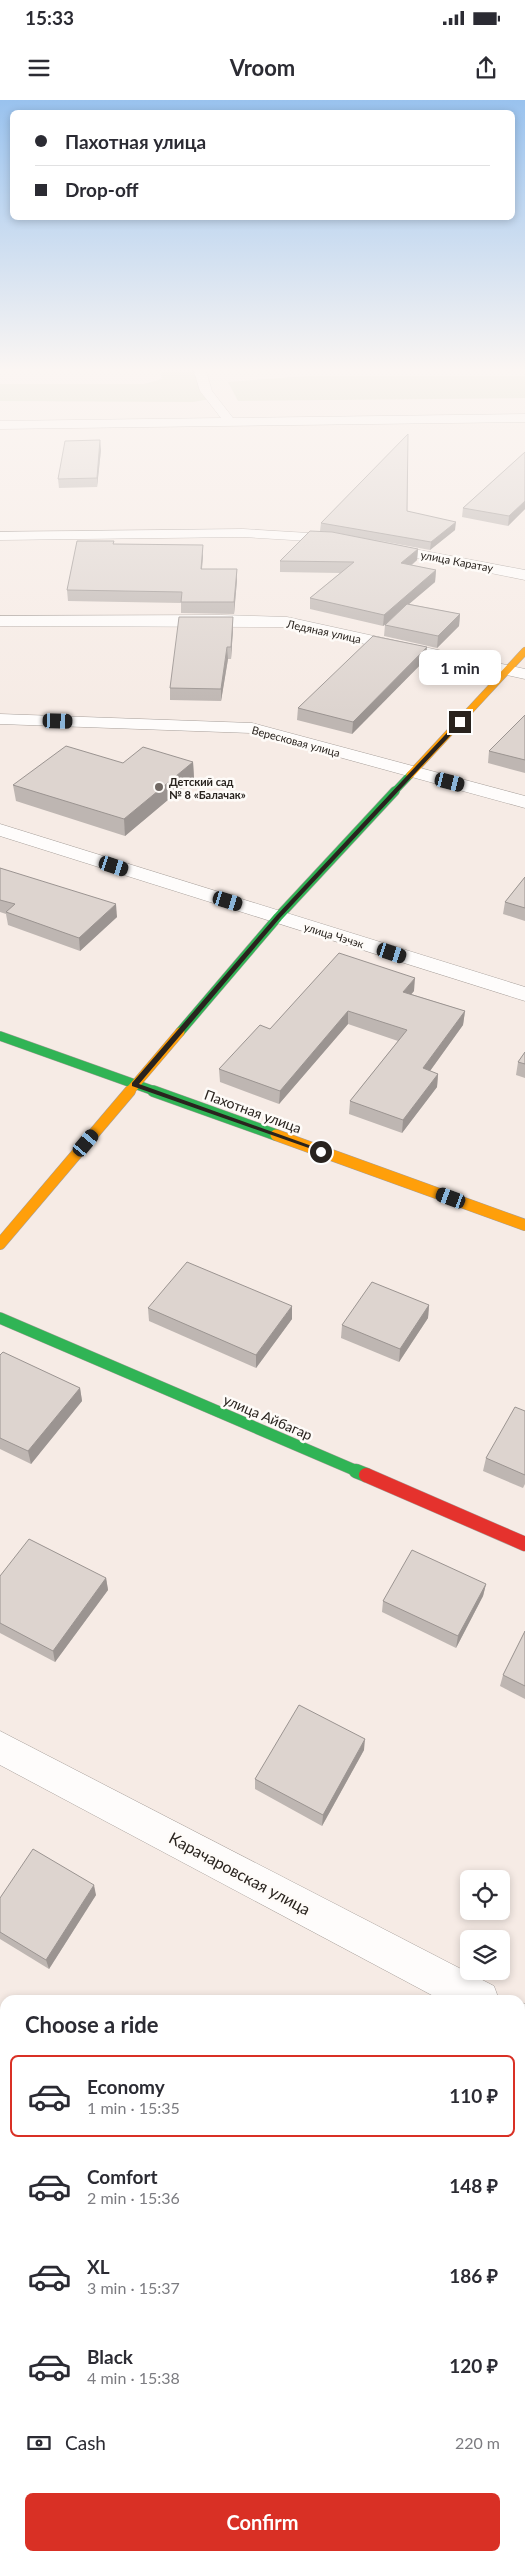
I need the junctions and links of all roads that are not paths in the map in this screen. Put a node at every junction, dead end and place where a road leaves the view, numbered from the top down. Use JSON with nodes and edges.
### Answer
{"nodes":[{"id":1,"x":0,"y":536,"type":"edge"},
{"id":2,"x":525,"y":575,"type":"edge"},
{"id":3,"x":0,"y":621,"type":"edge"},
{"id":4,"x":525,"y":650,"type":"edge"},
{"id":5,"x":508,"y":670,"type":"junction"},
{"id":6,"x":525,"y":674,"type":"edge"},
{"id":7,"x":0,"y":719,"type":"edge"},
{"id":8,"x":412,"y":773,"type":"junction"},
{"id":9,"x":525,"y":802,"type":"edge"},
{"id":10,"x":0,"y":830,"type":"edge"},
{"id":11,"x":278,"y":917,"type":"junction"},
{"id":12,"x":525,"y":994,"type":"edge"},
{"id":13,"x":0,"y":1036,"type":"edge"},
{"id":14,"x":135,"y":1085,"type":"junction"},
{"id":15,"x":525,"y":1225,"type":"edge"},
{"id":16,"x":0,"y":1244,"type":"edge"},
{"id":17,"x":0,"y":1318,"type":"edge"},
{"id":18,"x":525,"y":1544,"type":"edge"},
{"id":19,"x":0,"y":1747,"type":"edge"},
{"id":20,"x":471,"y":1995,"type":"edge"}],
"edges":[{"from":1,"to":2,"type":"street","name":"улица Каратау"},
{"from":3,"to":5,"type":"street","name":"Ледяная улица"},
{"from":4,"to":5,"type":"street"},
{"from":5,"to":6,"type":"street","name":"Ледяная улица"},
{"from":5,"to":8,"type":"street"},
{"from":7,"to":8,"type":"street","name":"Вересковая улица"},
{"from":8,"to":9,"type":"street","name":"Вересковая улица"},
{"from":8,"to":11,"type":"street"},
{"from":10,"to":11,"type":"street","name":"улица Чэчэк"},
{"from":11,"to":12,"type":"street","name":"улица Чэчэк"},
{"from":11,"to":14,"type":"street"},
{"from":13,"to":14,"type":"street","name":"Пахотная улица"},
{"from":14,"to":15,"type":"street","name":"Пахотная улица"},
{"from":14,"to":16,"type":"street"},
{"from":17,"to":18,"type":"street","name":"улица Айбагар"},
{"from":19,"to":20,"type":"street","name":"Карачаровская улица"}]}
